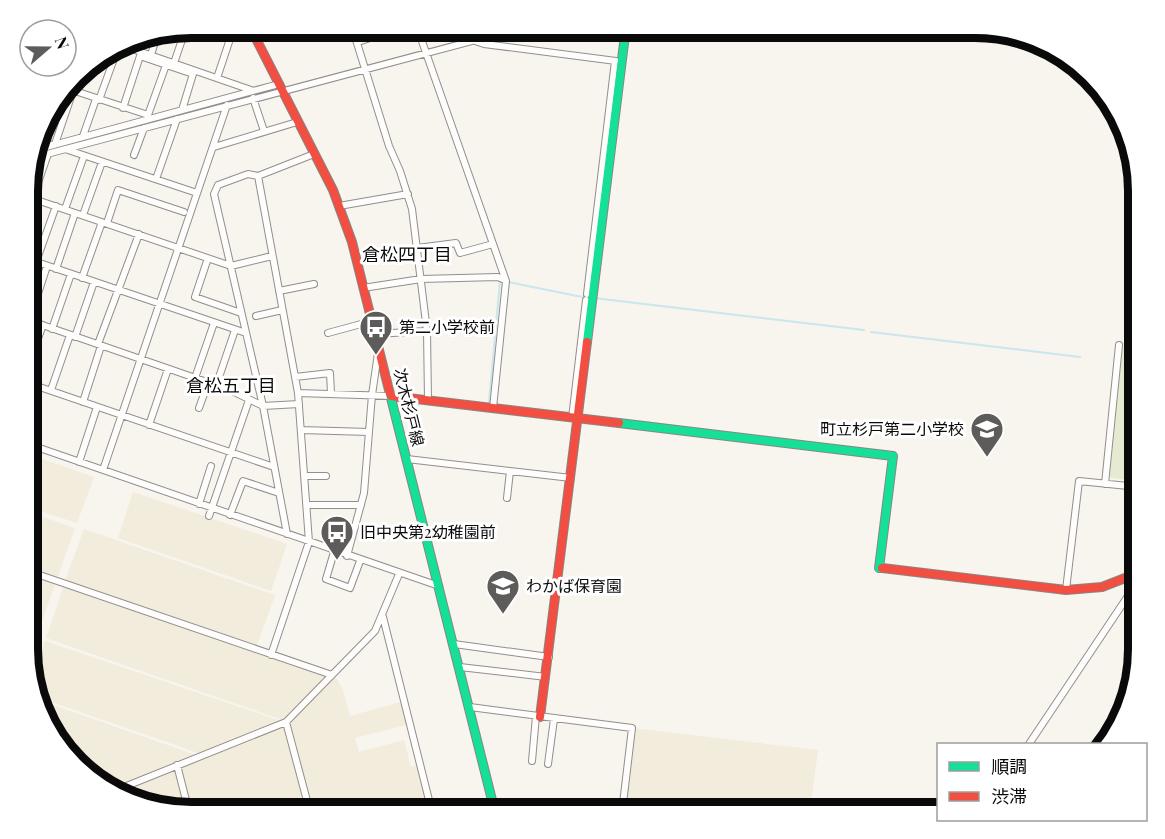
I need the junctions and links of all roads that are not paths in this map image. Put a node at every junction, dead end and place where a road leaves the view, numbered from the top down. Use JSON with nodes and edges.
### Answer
{"nodes":[{"id":1,"x":183,"y":38,"type":"edge"},
{"id":2,"x":230,"y":38,"type":"edge"},
{"id":3,"x":255,"y":38,"type":"edge"},
{"id":4,"x":356,"y":38,"type":"edge"},
{"id":5,"x":370,"y":38,"type":"edge"},
{"id":6,"x":421,"y":38,"type":"edge"},
{"id":7,"x":479,"y":38,"type":"edge"},
{"id":8,"x":623,"y":38,"type":"edge"},
{"id":9,"x":475,"y":41,"type":"junction"},
{"id":10,"x":155,"y":42,"type":"edge"},
{"id":11,"x":358,"y":42,"type":"junction"},
{"id":12,"x":132,"y":49,"type":"edge"},
{"id":13,"x":426,"y":54,"type":"junction"},
{"id":14,"x":151,"y":56,"type":"junction"},
{"id":15,"x":114,"y":58,"type":"edge"},
{"id":16,"x":618,"y":61,"type":"junction"},
{"id":17,"x":174,"y":63,"type":"junction"},
{"id":18,"x":166,"y":65,"type":"junction"},
{"id":19,"x":367,"y":71,"type":"junction"},
{"id":20,"x":217,"y":78,"type":"junction"},
{"id":21,"x":280,"y":87,"type":"junction"},
{"id":22,"x":75,"y":91,"type":"joint"},
{"id":23,"x":253,"y":94,"type":"junction"},
{"id":24,"x":98,"y":100,"type":"junction"},
{"id":25,"x":227,"y":105,"type":"junction"},
{"id":26,"x":123,"y":108,"type":"junction"},
{"id":27,"x":182,"y":110,"type":"junction"},
{"id":28,"x":148,"y":117,"type":"junction"},
{"id":29,"x":177,"y":119,"type":"junction"},
{"id":30,"x":297,"y":122,"type":"junction"},
{"id":31,"x":144,"y":128,"type":"junction"},
{"id":32,"x":264,"y":131,"type":"junction"},
{"id":33,"x":83,"y":136,"type":"junction"},
{"id":34,"x":46,"y":143,"type":"edge"},
{"id":35,"x":53,"y":145,"type":"junction"},
{"id":36,"x":44,"y":147,"type":"edge"},
{"id":37,"x":214,"y":147,"type":"junction"},
{"id":38,"x":65,"y":149,"type":"junction"},
{"id":39,"x":48,"y":154,"type":"junction"},
{"id":40,"x":314,"y":154,"type":"junction"},
{"id":41,"x":42,"y":155,"type":"edge"},
{"id":42,"x":134,"y":155,"type":"dead end"},
{"id":43,"x":84,"y":156,"type":"junction"},
{"id":44,"x":102,"y":162,"type":"junction"},
{"id":45,"x":258,"y":176,"type":"junction"},
{"id":46,"x":39,"y":178,"type":"edge"},
{"id":47,"x":156,"y":179,"type":"junction"},
{"id":48,"x":197,"y":194,"type":"junction"},
{"id":49,"x":408,"y":194,"type":"junction"},
{"id":50,"x":38,"y":200,"type":"edge"},
{"id":51,"x":56,"y":206,"type":"junction"},
{"id":52,"x":339,"y":206,"type":"junction"},
{"id":53,"x":65,"y":209,"type":"junction"},
{"id":54,"x":184,"y":212,"type":"dead end"},
{"id":55,"x":75,"y":213,"type":"junction"},
{"id":56,"x":83,"y":215,"type":"junction"},
{"id":57,"x":104,"y":222,"type":"junction"},
{"id":58,"x":139,"y":234,"type":"junction"},
{"id":59,"x":493,"y":244,"type":"junction"},
{"id":60,"x":38,"y":247,"type":"edge"},
{"id":61,"x":178,"y":247,"type":"junction"},
{"id":62,"x":417,"y":248,"type":"junction"},
{"id":63,"x":272,"y":256,"type":"junction"},
{"id":64,"x":208,"y":258,"type":"junction"},
{"id":65,"x":38,"y":263,"type":"edge"},
{"id":66,"x":47,"y":266,"type":"junction"},
{"id":67,"x":231,"y":266,"type":"junction"},
{"id":68,"x":56,"y":269,"type":"junction"},
{"id":69,"x":71,"y":274,"type":"junction"},
{"id":70,"x":82,"y":278,"type":"junction"},
{"id":71,"x":421,"y":279,"type":"junction"},
{"id":72,"x":506,"y":281,"type":"junction"},
{"id":73,"x":94,"y":282,"type":"junction"},
{"id":74,"x":314,"y":284,"type":"dead end"},
{"id":75,"x":363,"y":288,"type":"junction"},
{"id":76,"x":118,"y":290,"type":"junction"},
{"id":77,"x":279,"y":291,"type":"junction"},
{"id":78,"x":38,"y":293,"type":"edge"},
{"id":79,"x":158,"y":304,"type":"junction"},
{"id":80,"x":282,"y":310,"type":"junction"},
{"id":81,"x":241,"y":314,"type":"junction"},
{"id":82,"x":256,"y":315,"type":"dead end"},
{"id":83,"x":372,"y":321,"type":"junction"},
{"id":84,"x":38,"y":323,"type":"edge"},
{"id":85,"x":214,"y":323,"type":"junction"},
{"id":86,"x":42,"y":325,"type":"junction"},
{"id":87,"x":52,"y":328,"type":"junction"},
{"id":88,"x":235,"y":330,"type":"junction"},
{"id":89,"x":427,"y":331,"type":"junction"},
{"id":90,"x":246,"y":333,"type":"junction"},
{"id":91,"x":328,"y":333,"type":"dead end"},
{"id":92,"x":375,"y":334,"type":"junction"},
{"id":93,"x":38,"y":336,"type":"edge"},
{"id":94,"x":73,"y":336,"type":"junction"},
{"id":95,"x":99,"y":345,"type":"junction"},
{"id":96,"x":1119,"y":345,"type":"dead end"},
{"id":97,"x":378,"y":347,"type":"junction"},
{"id":98,"x":140,"y":359,"type":"junction"},
{"id":99,"x":168,"y":369,"type":"junction"},
{"id":100,"x":295,"y":376,"type":"junction"},
{"id":101,"x":195,"y":378,"type":"junction"},
{"id":102,"x":208,"y":383,"type":"junction"},
{"id":103,"x":38,"y":386,"type":"edge"},
{"id":104,"x":216,"y":386,"type":"junction"},
{"id":105,"x":51,"y":390,"type":"junction"},
{"id":106,"x":298,"y":393,"type":"junction"},
{"id":107,"x":331,"y":393,"type":"junction"},
{"id":108,"x":372,"y":395,"type":"junction"},
{"id":109,"x":391,"y":396,"type":"junction"},
{"id":110,"x":249,"y":400,"type":"junction"},
{"id":111,"x":428,"y":400,"type":"junction"},
{"id":112,"x":83,"y":402,"type":"junction"},
{"id":113,"x":299,"y":404,"type":"junction"},
{"id":114,"x":263,"y":406,"type":"junction"},
{"id":115,"x":98,"y":407,"type":"junction"},
{"id":116,"x":200,"y":408,"type":"dead end"},
{"id":117,"x":493,"y":408,"type":"junction"},
{"id":118,"x":121,"y":415,"type":"junction"},
{"id":119,"x":575,"y":419,"type":"junction"},
{"id":120,"x":149,"y":425,"type":"junction"},
{"id":121,"x":301,"y":430,"type":"junction"},
{"id":122,"x":369,"y":432,"type":"junction"},
{"id":123,"x":38,"y":448,"type":"edge"},
{"id":124,"x":231,"y":453,"type":"junction"},
{"id":125,"x":407,"y":459,"type":"junction"},
{"id":126,"x":79,"y":462,"type":"junction"},
{"id":127,"x":211,"y":466,"type":"dead end"},
{"id":128,"x":274,"y":467,"type":"junction"},
{"id":129,"x":103,"y":470,"type":"junction"},
{"id":130,"x":510,"y":471,"type":"junction"},
{"id":131,"x":305,"y":476,"type":"junction"},
{"id":132,"x":326,"y":476,"type":"dead end"},
{"id":133,"x":571,"y":478,"type":"junction"},
{"id":134,"x":1105,"y":484,"type":"junction"},
{"id":135,"x":1127,"y":486,"type":"edge"},
{"id":136,"x":279,"y":494,"type":"junction"},
{"id":137,"x":507,"y":498,"type":"dead end"},
{"id":138,"x":199,"y":504,"type":"junction"},
{"id":139,"x":307,"y":505,"type":"junction"},
{"id":140,"x":362,"y":505,"type":"junction"},
{"id":141,"x":211,"y":512,"type":"junction"},
{"id":142,"x":230,"y":515,"type":"junction"},
{"id":143,"x":344,"y":527,"type":"dead end"},
{"id":144,"x":356,"y":527,"type":"junction"},
{"id":145,"x":287,"y":534,"type":"junction"},
{"id":146,"x":309,"y":542,"type":"junction"},
{"id":147,"x":334,"y":552,"type":"junction"},
{"id":148,"x":347,"y":556,"type":"junction"},
{"id":149,"x":360,"y":561,"type":"junction"},
{"id":150,"x":38,"y":574,"type":"edge"},
{"id":151,"x":399,"y":574,"type":"junction"},
{"id":152,"x":1127,"y":578,"type":"edge"},
{"id":153,"x":439,"y":586,"type":"junction"},
{"id":154,"x":1066,"y":590,"type":"junction"},
{"id":155,"x":1127,"y":597,"type":"edge"},
{"id":156,"x":382,"y":617,"type":"junction"},
{"id":157,"x":454,"y":645,"type":"junction"},
{"id":158,"x":271,"y":654,"type":"junction"},
{"id":159,"x":549,"y":657,"type":"junction"},
{"id":160,"x":460,"y":667,"type":"junction"},
{"id":161,"x":332,"y":675,"type":"junction"},
{"id":162,"x":546,"y":677,"type":"junction"},
{"id":163,"x":470,"y":707,"type":"junction"},
{"id":164,"x":538,"y":716,"type":"junction"},
{"id":165,"x":554,"y":719,"type":"junction"},
{"id":166,"x":286,"y":722,"type":"junction"},
{"id":167,"x":1030,"y":743,"type":"edge"},
{"id":168,"x":532,"y":761,"type":"dead end"},
{"id":169,"x":548,"y":764,"type":"dead end"},
{"id":170,"x":177,"y":765,"type":"junction"},
{"id":171,"x":124,"y":786,"type":"edge"},
{"id":172,"x":186,"y":801,"type":"edge"},
{"id":173,"x":307,"y":801,"type":"edge"},
{"id":174,"x":429,"y":801,"type":"edge"},
{"id":175,"x":492,"y":801,"type":"edge"},
{"id":176,"x":623,"y":802,"type":"edge"}],
"edges":[{"from":1,"to":17,"type":"street"},
{"from":2,"to":20,"type":"street"},
{"from":3,"to":21,"type":"street","name":"次木杉戸線"},
{"from":4,"to":11,"type":"street"},
{"from":5,"to":11,"type":"street"},
{"from":6,"to":13,"type":"street"},
{"from":7,"to":9,"type":"street"},
{"from":8,"to":16,"type":"street"},
{"from":9,"to":13,"type":"street"},
{"from":9,"to":16,"type":"street"},
{"from":10,"to":14,"type":"street"},
{"from":11,"to":19,"type":"street"},
{"from":12,"to":14,"type":"street"},
{"from":13,"to":19,"type":"street"},
{"from":13,"to":59,"type":"street"},
{"from":14,"to":17,"type":"street"},
{"from":15,"to":24,"type":"street"},
{"from":16,"to":119,"type":"street"},
{"from":16,"to":119,"type":"street"},
{"from":17,"to":20,"type":"street"},
{"from":18,"to":26,"type":"street"},
{"from":18,"to":27,"type":"street"},
{"from":18,"to":28,"type":"street"},
{"from":19,"to":21,"type":"street"},
{"from":19,"to":49,"type":"street"},
{"from":20,"to":23,"type":"street"},
{"from":21,"to":23,"type":"street"},
{"from":21,"to":30,"type":"street","name":"次木杉戸線"},
{"from":22,"to":24,"type":"street"},
{"from":22,"to":35,"type":"street"},
{"from":23,"to":25,"type":"street"},
{"from":23,"to":27,"type":"street"},
{"from":23,"to":32,"type":"street"},
{"from":24,"to":26,"type":"street"},
{"from":24,"to":33,"type":"street"},
{"from":25,"to":29,"type":"street"},
{"from":25,"to":37,"type":"street"},
{"from":26,"to":28,"type":"street"},
{"from":27,"to":28,"type":"street"},
{"from":28,"to":33,"type":"street"},
{"from":29,"to":31,"type":"street"},
{"from":29,"to":47,"type":"street"},
{"from":30,"to":32,"type":"street"},
{"from":30,"to":40,"type":"street","name":"次木杉戸線"},
{"from":31,"to":38,"type":"street"},
{"from":31,"to":42,"type":"street"},
{"from":32,"to":37,"type":"street"},
{"from":33,"to":35,"type":"street"},
{"from":34,"to":35,"type":"street"},
{"from":35,"to":36,"type":"street"},
{"from":37,"to":48,"type":"street"},
{"from":38,"to":39,"type":"street"},
{"from":38,"to":43,"type":"street"},
{"from":39,"to":41,"type":"street"},
{"from":39,"to":46,"type":"street"},
{"from":40,"to":45,"type":"street"},
{"from":40,"to":52,"type":"street","name":"次木杉戸線"},
{"from":43,"to":44,"type":"street"},
{"from":43,"to":53,"type":"street"},
{"from":44,"to":47,"type":"street"},
{"from":44,"to":56,"type":"street"},
{"from":45,"to":63,"type":"street"},
{"from":45,"to":67,"type":"street"},
{"from":47,"to":48,"type":"street"},
{"from":48,"to":61,"type":"street"},
{"from":49,"to":52,"type":"street"},
{"from":49,"to":62,"type":"street"},
{"from":50,"to":51,"type":"street"},
{"from":51,"to":53,"type":"street"},
{"from":51,"to":60,"type":"street"},
{"from":52,"to":75,"type":"street","name":"次木杉戸線"},
{"from":53,"to":55,"type":"street"},
{"from":54,"to":57,"type":"street"},
{"from":55,"to":56,"type":"street"},
{"from":55,"to":68,"type":"street"},
{"from":56,"to":57,"type":"street"},
{"from":57,"to":58,"type":"street"},
{"from":57,"to":70,"type":"street"},
{"from":58,"to":61,"type":"street"},
{"from":58,"to":76,"type":"street"},
{"from":59,"to":62,"type":"street"},
{"from":59,"to":72,"type":"street"},
{"from":61,"to":64,"type":"street"},
{"from":61,"to":79,"type":"street"},
{"from":62,"to":71,"type":"street"},
{"from":63,"to":67,"type":"street"},
{"from":63,"to":77,"type":"street"},
{"from":64,"to":67,"type":"street"},
{"from":64,"to":81,"type":"street"},
{"from":65,"to":66,"type":"street"},
{"from":66,"to":68,"type":"street"},
{"from":66,"to":78,"type":"street"},
{"from":67,"to":81,"type":"street"},
{"from":68,"to":69,"type":"street"},
{"from":69,"to":70,"type":"street"},
{"from":69,"to":87,"type":"street"},
{"from":70,"to":73,"type":"street"},
{"from":71,"to":72,"type":"street"},
{"from":71,"to":75,"type":"street"},
{"from":71,"to":89,"type":"street"},
{"from":72,"to":117,"type":"street"},
{"from":73,"to":76,"type":"street"},
{"from":73,"to":94,"type":"street"},
{"from":74,"to":77,"type":"street"},
{"from":75,"to":83,"type":"street","name":"次木杉戸線"},
{"from":76,"to":79,"type":"street"},
{"from":76,"to":95,"type":"street"},
{"from":77,"to":80,"type":"street"},
{"from":79,"to":85,"type":"street"},
{"from":79,"to":98,"type":"street"},
{"from":80,"to":82,"type":"street"},
{"from":80,"to":100,"type":"street"},
{"from":81,"to":90,"type":"street"},
{"from":83,"to":91,"type":"street"},
{"from":83,"to":92,"type":"street","name":"次木杉戸線"},
{"from":84,"to":86,"type":"street"},
{"from":85,"to":88,"type":"street"},
{"from":85,"to":101,"type":"street"},
{"from":86,"to":87,"type":"street"},
{"from":86,"to":93,"type":"street"},
{"from":87,"to":94,"type":"street"},
{"from":88,"to":90,"type":"street"},
{"from":88,"to":104,"type":"street"},
{"from":89,"to":92,"type":"street"},
{"from":89,"to":111,"type":"street"},
{"from":90,"to":114,"type":"street"},
{"from":92,"to":97,"type":"street","name":"次木杉戸線"},
{"from":94,"to":95,"type":"street"},
{"from":94,"to":105,"type":"street"},
{"from":95,"to":98,"type":"street"},
{"from":95,"to":112,"type":"street"},
{"from":96,"to":134,"type":"street"},
{"from":97,"to":108,"type":"street"},
{"from":97,"to":109,"type":"street","name":"次木杉戸線"},
{"from":98,"to":99,"type":"street"},
{"from":98,"to":118,"type":"street"},
{"from":99,"to":101,"type":"street"},
{"from":99,"to":120,"type":"street"},
{"from":100,"to":106,"type":"street"},
{"from":100,"to":107,"type":"street"},
{"from":101,"to":102,"type":"street"},
{"from":102,"to":104,"type":"street"},
{"from":102,"to":116,"type":"street"},
{"from":103,"to":105,"type":"street"},
{"from":104,"to":110,"type":"street"},
{"from":105,"to":112,"type":"street"},
{"from":106,"to":107,"type":"street"},
{"from":106,"to":113,"type":"street"},
{"from":107,"to":108,"type":"street"},
{"from":108,"to":109,"type":"street"},
{"from":108,"to":122,"type":"street"},
{"from":109,"to":111,"type":"street"},
{"from":109,"to":125,"type":"street","name":"次木杉戸線"},
{"from":110,"to":114,"type":"street"},
{"from":110,"to":124,"type":"street"},
{"from":111,"to":117,"type":"street"},
{"from":112,"to":115,"type":"street"},
{"from":113,"to":114,"type":"street"},
{"from":113,"to":121,"type":"street"},
{"from":114,"to":128,"type":"street"},
{"from":115,"to":118,"type":"street"},
{"from":115,"to":126,"type":"street"},
{"from":117,"to":119,"type":"street"},
{"from":118,"to":120,"type":"street"},
{"from":118,"to":129,"type":"street"},
{"from":119,"to":133,"type":"street"},
{"from":119,"to":154,"type":"street"},
{"from":120,"to":124,"type":"street"},
{"from":121,"to":122,"type":"street"},
{"from":121,"to":131,"type":"street"},
{"from":122,"to":140,"type":"street"},
{"from":123,"to":126,"type":"street"},
{"from":124,"to":128,"type":"street"},
{"from":124,"to":141,"type":"street"},
{"from":125,"to":130,"type":"street"},
{"from":125,"to":153,"type":"street","name":"次木杉戸線"},
{"from":126,"to":129,"type":"street"},
{"from":127,"to":138,"type":"street"},
{"from":128,"to":136,"type":"street"},
{"from":129,"to":138,"type":"street"},
{"from":130,"to":133,"type":"street"},
{"from":130,"to":137,"type":"street"},
{"from":131,"to":132,"type":"street"},
{"from":131,"to":139,"type":"street"},
{"from":133,"to":159,"type":"street"},
{"from":134,"to":135,"type":"street"},
{"from":134,"to":154,"type":"street"},
{"from":136,"to":142,"type":"street"},
{"from":136,"to":145,"type":"street"},
{"from":138,"to":141,"type":"street"},
{"from":139,"to":140,"type":"street"},
{"from":139,"to":146,"type":"street"},
{"from":140,"to":144,"type":"street"},
{"from":141,"to":142,"type":"street"},
{"from":142,"to":145,"type":"street"},
{"from":143,"to":144,"type":"street"},
{"from":144,"to":148,"type":"street"},
{"from":145,"to":146,"type":"street"},
{"from":146,"to":147,"type":"street"},
{"from":146,"to":158,"type":"street"},
{"from":147,"to":148,"type":"street"},
{"from":147,"to":149,"type":"street"},
{"from":148,"to":149,"type":"street"},
{"from":149,"to":151,"type":"street"},
{"from":150,"to":158,"type":"street"},
{"from":151,"to":153,"type":"street"},
{"from":151,"to":156,"type":"street"},
{"from":152,"to":154,"type":"street"},
{"from":153,"to":157,"type":"street","name":"次木杉戸線"},
{"from":155,"to":167,"type":"street"},
{"from":156,"to":161,"type":"street"},
{"from":156,"to":174,"type":"street"},
{"from":157,"to":159,"type":"street"},
{"from":157,"to":160,"type":"street","name":"次木杉戸線"},
{"from":158,"to":161,"type":"street"},
{"from":159,"to":162,"type":"street"},
{"from":160,"to":162,"type":"street"},
{"from":160,"to":163,"type":"street","name":"次木杉戸線"},
{"from":161,"to":166,"type":"street"},
{"from":162,"to":164,"type":"street"},
{"from":163,"to":164,"type":"street"},
{"from":163,"to":175,"type":"street","name":"次木杉戸線"},
{"from":164,"to":165,"type":"street"},
{"from":164,"to":168,"type":"street"},
{"from":165,"to":169,"type":"street"},
{"from":165,"to":176,"type":"street"},
{"from":166,"to":170,"type":"street"},
{"from":166,"to":173,"type":"street"},
{"from":170,"to":171,"type":"street"},
{"from":170,"to":172,"type":"street"}]}
